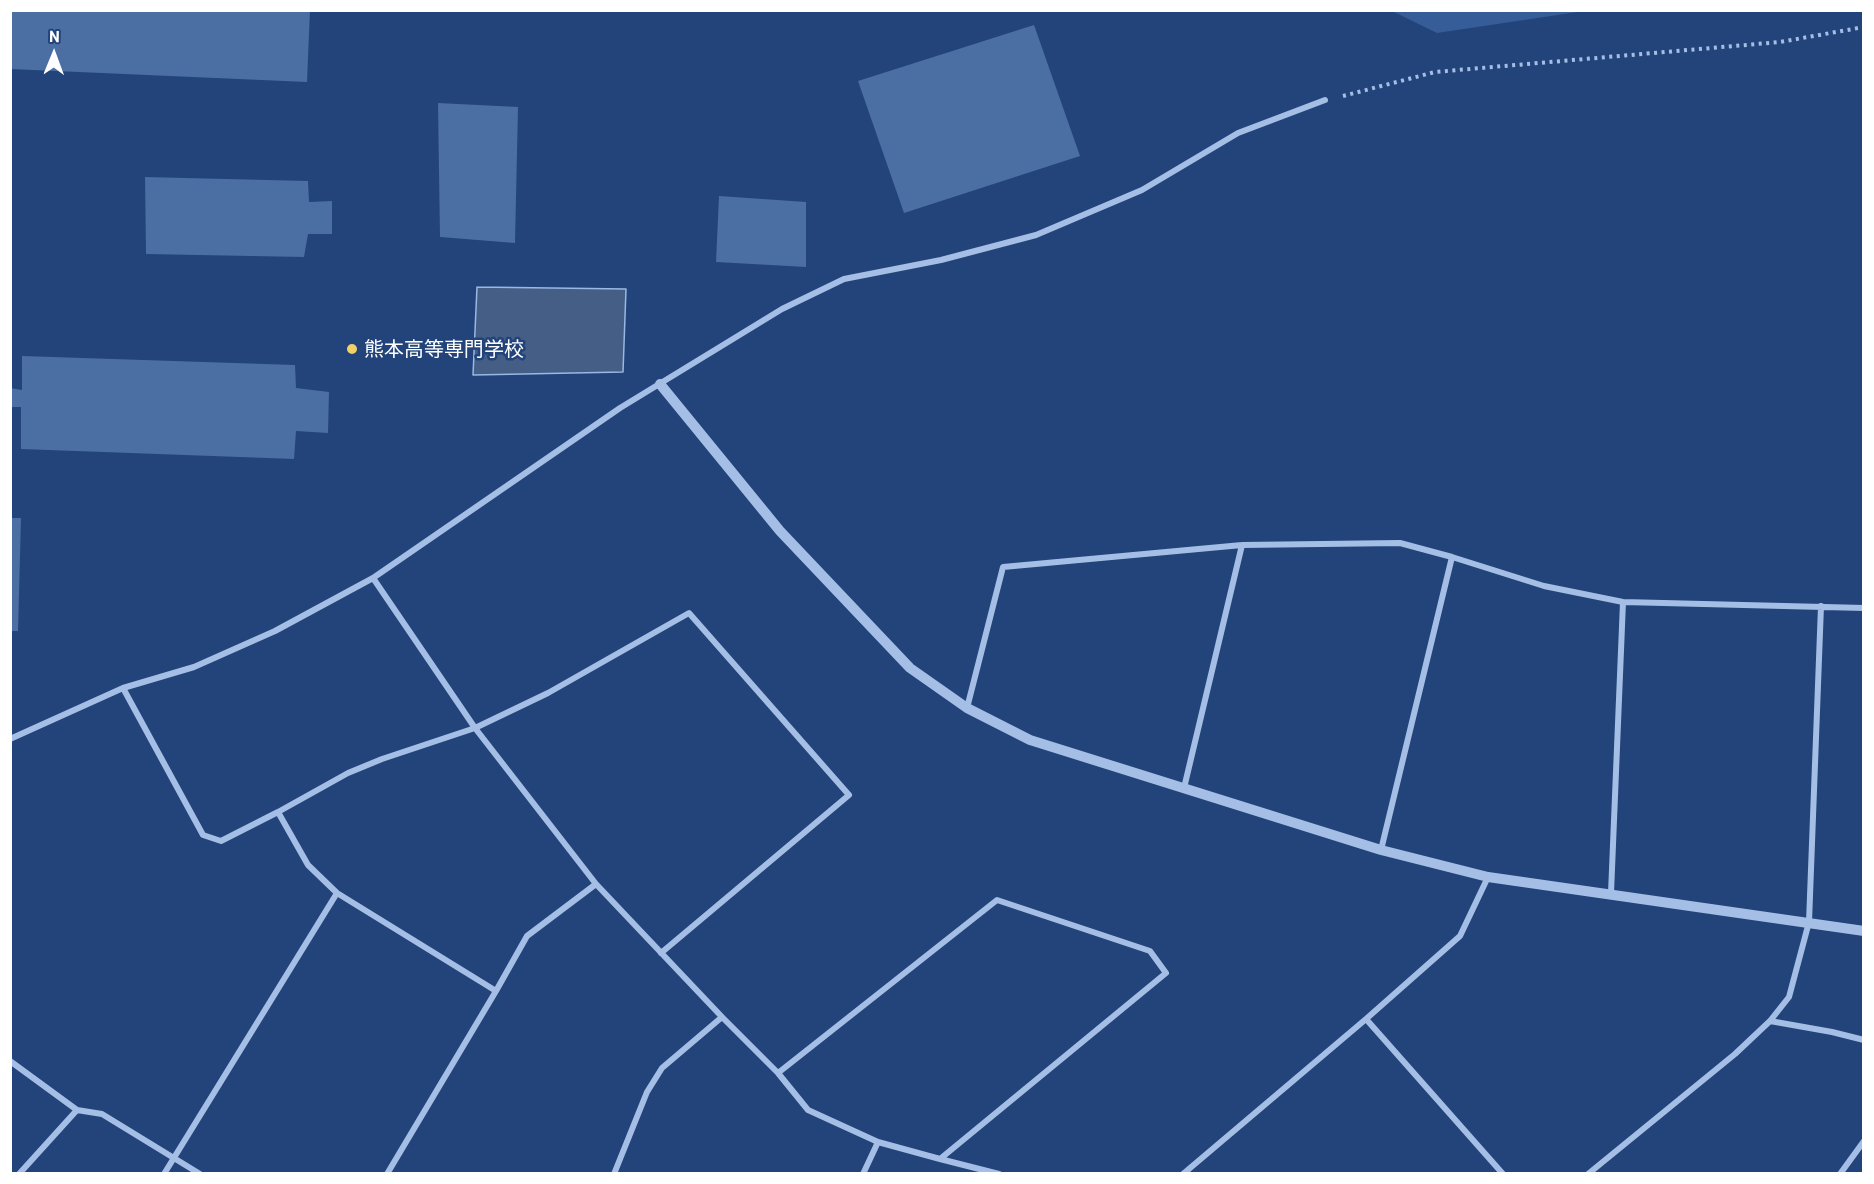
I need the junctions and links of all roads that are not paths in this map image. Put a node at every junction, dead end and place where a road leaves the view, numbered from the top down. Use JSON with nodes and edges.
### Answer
{"nodes":[{"id":1,"x":1325,"y":100,"type":"road end"},
{"id":2,"x":660,"y":384,"type":"junction"},
{"id":3,"x":1242,"y":545,"type":"junction"},
{"id":4,"x":1452,"y":557,"type":"junction"},
{"id":5,"x":374,"y":578,"type":"junction"},
{"id":6,"x":1623,"y":602,"type":"junction"},
{"id":7,"x":1821,"y":606,"type":"junction"},
{"id":8,"x":1863,"y":608,"type":"edge"},
{"id":9,"x":123,"y":688,"type":"junction"},
{"id":10,"x":967,"y":708,"type":"junction"},
{"id":11,"x":475,"y":728,"type":"junction"},
{"id":12,"x":10,"y":739,"type":"edge"},
{"id":13,"x":1184,"y":788,"type":"junction"},
{"id":14,"x":278,"y":812,"type":"junction"},
{"id":15,"x":1381,"y":850,"type":"junction"},
{"id":16,"x":1488,"y":877,"type":"junction"},
{"id":17,"x":596,"y":884,"type":"junction"},
{"id":18,"x":337,"y":893,"type":"junction"},
{"id":19,"x":1611,"y":893,"type":"junction"},
{"id":20,"x":1809,"y":922,"type":"junction"},
{"id":21,"x":1863,"y":931,"type":"edge"},
{"id":22,"x":661,"y":953,"type":"junction"},
{"id":23,"x":496,"y":991,"type":"junction"},
{"id":24,"x":722,"y":1017,"type":"junction"},
{"id":25,"x":1366,"y":1019,"type":"junction"},
{"id":26,"x":1770,"y":1021,"type":"junction"},
{"id":27,"x":1863,"y":1040,"type":"edge"},
{"id":28,"x":10,"y":1061,"type":"edge"},
{"id":29,"x":778,"y":1073,"type":"junction"},
{"id":30,"x":77,"y":1110,"type":"junction"},
{"id":31,"x":1863,"y":1141,"type":"edge"},
{"id":32,"x":878,"y":1142,"type":"junction"},
{"id":33,"x":173,"y":1158,"type":"junction"},
{"id":34,"x":940,"y":1159,"type":"junction"},
{"id":35,"x":20,"y":1173,"type":"edge"},
{"id":36,"x":164,"y":1173,"type":"edge"},
{"id":37,"x":200,"y":1173,"type":"edge"},
{"id":38,"x":387,"y":1173,"type":"edge"},
{"id":39,"x":614,"y":1173,"type":"edge"},
{"id":40,"x":863,"y":1173,"type":"edge"},
{"id":41,"x":999,"y":1173,"type":"edge"},
{"id":42,"x":1183,"y":1173,"type":"edge"},
{"id":43,"x":1503,"y":1173,"type":"edge"},
{"id":44,"x":1588,"y":1173,"type":"edge"},
{"id":45,"x":1840,"y":1173,"type":"edge"}],
"edges":[{"from":1,"to":2,"type":"street"},
{"from":2,"to":5,"type":"street"},
{"from":2,"to":10,"type":"street"},
{"from":3,"to":4,"type":"street"},
{"from":3,"to":10,"type":"street"},
{"from":3,"to":13,"type":"street"},
{"from":4,"to":6,"type":"street"},
{"from":4,"to":15,"type":"street"},
{"from":5,"to":9,"type":"street"},
{"from":5,"to":11,"type":"street"},
{"from":6,"to":7,"type":"street"},
{"from":6,"to":19,"type":"street"},
{"from":7,"to":8,"type":"street"},
{"from":7,"to":20,"type":"street"},
{"from":9,"to":12,"type":"street"},
{"from":9,"to":14,"type":"street"},
{"from":10,"to":13,"type":"street"},
{"from":11,"to":14,"type":"street"},
{"from":11,"to":17,"type":"street"},
{"from":11,"to":22,"type":"street"},
{"from":13,"to":15,"type":"street"},
{"from":14,"to":18,"type":"street"},
{"from":15,"to":16,"type":"street"},
{"from":16,"to":19,"type":"street"},
{"from":16,"to":25,"type":"street"},
{"from":17,"to":22,"type":"street"},
{"from":17,"to":23,"type":"street"},
{"from":18,"to":23,"type":"street"},
{"from":18,"to":33,"type":"street"},
{"from":19,"to":20,"type":"street"},
{"from":20,"to":21,"type":"street"},
{"from":20,"to":26,"type":"street"},
{"from":22,"to":24,"type":"street"},
{"from":23,"to":38,"type":"street"},
{"from":24,"to":29,"type":"street"},
{"from":24,"to":39,"type":"street"},
{"from":25,"to":42,"type":"street"},
{"from":25,"to":43,"type":"street"},
{"from":26,"to":27,"type":"street"},
{"from":26,"to":44,"type":"street"},
{"from":28,"to":30,"type":"street"},
{"from":29,"to":32,"type":"street"},
{"from":29,"to":34,"type":"street"},
{"from":30,"to":33,"type":"street"},
{"from":30,"to":35,"type":"street"},
{"from":31,"to":45,"type":"street"},
{"from":32,"to":34,"type":"street"},
{"from":32,"to":40,"type":"street"},
{"from":33,"to":36,"type":"street"},
{"from":33,"to":37,"type":"street"},
{"from":34,"to":41,"type":"street"}]}
